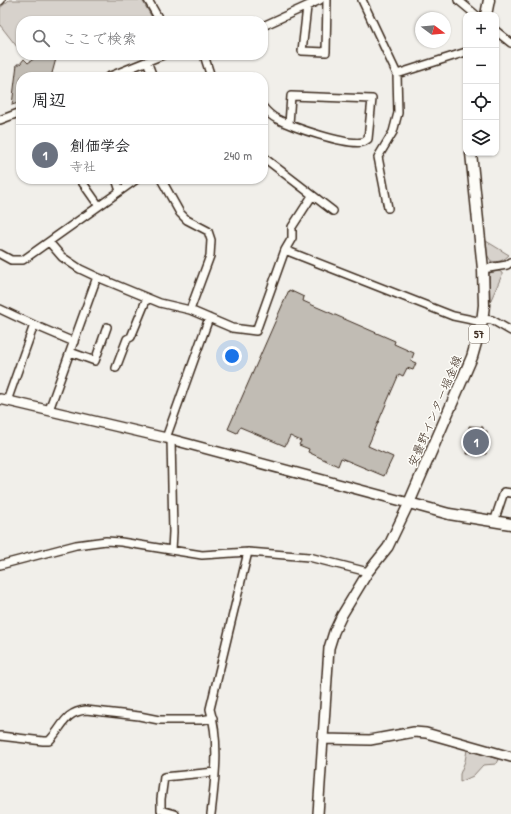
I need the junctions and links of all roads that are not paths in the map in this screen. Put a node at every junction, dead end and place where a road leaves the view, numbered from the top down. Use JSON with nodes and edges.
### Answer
{"nodes":[{"id":1,"x":148,"y":0,"type":"edge"},
{"id":2,"x":320,"y":0,"type":"edge"},
{"id":3,"x":327,"y":0,"type":"edge"},
{"id":4,"x":362,"y":0,"type":"edge"},
{"id":5,"x":458,"y":0,"type":"edge"},
{"id":6,"x":489,"y":0,"type":"edge"},
{"id":7,"x":307,"y":7,"type":"junction"},
{"id":8,"x":472,"y":12,"type":"edge"},
{"id":9,"x":487,"y":12,"type":"edge"},
{"id":10,"x":157,"y":16,"type":"edge"},
{"id":11,"x":268,"y":24,"type":"edge"},
{"id":12,"x":499,"y":33,"type":"edge"},
{"id":13,"x":511,"y":43,"type":"edge"},
{"id":14,"x":463,"y":53,"type":"edge"},
{"id":15,"x":206,"y":60,"type":"edge"},
{"id":16,"x":147,"y":61,"type":"joint"},
{"id":17,"x":120,"y":72,"type":"edge"},
{"id":18,"x":151,"y":72,"type":"edge"},
{"id":19,"x":209,"y":72,"type":"edge"},
{"id":20,"x":397,"y":74,"type":"junction"},
{"id":21,"x":268,"y":113,"type":"edge"},
{"id":22,"x":16,"y":114,"type":"edge"},
{"id":23,"x":0,"y":120,"type":"edge"},
{"id":24,"x":289,"y":124,"type":"junction"},
{"id":25,"x":471,"y":156,"type":"edge"},
{"id":26,"x":268,"y":161,"type":"edge"},
{"id":27,"x":84,"y":184,"type":"edge"},
{"id":28,"x":118,"y":184,"type":"edge"},
{"id":29,"x":130,"y":184,"type":"edge"},
{"id":30,"x":164,"y":184,"type":"edge"},
{"id":31,"x":120,"y":191,"type":"junction"},
{"id":32,"x":312,"y":196,"type":"junction"},
{"id":33,"x":99,"y":206,"type":"junction"},
{"id":34,"x":388,"y":208,"type":"dead end"},
{"id":35,"x":333,"y":210,"type":"dead end"},
{"id":36,"x":49,"y":242,"type":"junction"},
{"id":37,"x":285,"y":250,"type":"junction"},
{"id":38,"x":0,"y":254,"type":"edge"},
{"id":39,"x":511,"y":262,"type":"edge"},
{"id":40,"x":483,"y":269,"type":"junction"},
{"id":41,"x":97,"y":277,"type":"junction"},
{"id":42,"x":147,"y":298,"type":"junction"},
{"id":43,"x":0,"y":309,"type":"edge"},
{"id":44,"x":190,"y":310,"type":"junction"},
{"id":45,"x":209,"y":318,"type":"junction"},
{"id":46,"x":482,"y":321,"type":"junction"},
{"id":47,"x":34,"y":325,"type":"junction"},
{"id":48,"x":107,"y":327,"type":"dead end"},
{"id":49,"x":511,"y":331,"type":"edge"},
{"id":50,"x":74,"y":342,"type":"junction"},
{"id":51,"x":70,"y":352,"type":"junction"},
{"id":52,"x":116,"y":368,"type":"dead end"},
{"id":53,"x":3,"y":400,"type":"edge"},
{"id":54,"x":49,"y":410,"type":"junction"},
{"id":55,"x":169,"y":438,"type":"junction"},
{"id":56,"x":511,"y":493,"type":"edge"},
{"id":57,"x":409,"y":503,"type":"junction"},
{"id":58,"x":494,"y":522,"type":"junction"},
{"id":59,"x":511,"y":524,"type":"edge"},
{"id":60,"x":172,"y":550,"type":"junction"},
{"id":61,"x":248,"y":552,"type":"junction"},
{"id":62,"x":0,"y":565,"type":"edge"},
{"id":63,"x":368,"y":572,"type":"junction"},
{"id":64,"x":213,"y":718,"type":"junction"},
{"id":65,"x":0,"y":736,"type":"edge"},
{"id":66,"x":323,"y":739,"type":"junction"},
{"id":67,"x":511,"y":757,"type":"edge"},
{"id":68,"x":215,"y":772,"type":"junction"},
{"id":69,"x":175,"y":814,"type":"edge"},
{"id":70,"x":211,"y":814,"type":"edge"},
{"id":71,"x":318,"y":814,"type":"edge"}],
"edges":[{"from":1,"to":10,"type":"street"},
{"from":2,"to":7,"type":"street"},
{"from":3,"to":7,"type":"street"},
{"from":4,"to":20,"type":"street"},
{"from":5,"to":8,"type":"street"},
{"from":6,"to":9,"type":"main road"},
{"from":7,"to":11,"type":"street"},
{"from":12,"to":13,"type":"street"},
{"from":14,"to":20,"type":"street"},
{"from":15,"to":19,"type":"street"},
{"from":16,"to":17,"type":"street"},
{"from":16,"to":18,"type":"street"},
{"from":20,"to":34,"type":"street"},
{"from":21,"to":24,"type":"street"},
{"from":22,"to":23,"type":"street"},
{"from":24,"to":24,"type":"street"},
{"from":25,"to":40,"type":"main road","name":"安曇野インター堀金線","number":"57"},
{"from":26,"to":32,"type":"street"},
{"from":27,"to":33,"type":"street"},
{"from":28,"to":31,"type":"street"},
{"from":29,"to":31,"type":"street"},
{"from":30,"to":44,"type":"street"},
{"from":31,"to":33,"type":"street"},
{"from":32,"to":35,"type":"street"},
{"from":32,"to":37,"type":"street"},
{"from":33,"to":36,"type":"street"},
{"from":36,"to":38,"type":"street"},
{"from":36,"to":41,"type":"street"},
{"from":37,"to":45,"type":"street"},
{"from":37,"to":46,"type":"street"},
{"from":39,"to":40,"type":"street"},
{"from":40,"to":46,"type":"main road","name":"安曇野インター堀金線","number":"57"},
{"from":41,"to":42,"type":"street"},
{"from":41,"to":50,"type":"street"},
{"from":42,"to":44,"type":"street"},
{"from":42,"to":52,"type":"street"},
{"from":43,"to":47,"type":"street"},
{"from":44,"to":45,"type":"street"},
{"from":45,"to":55,"type":"street"},
{"from":46,"to":49,"type":"street"},
{"from":46,"to":57,"type":"main road","name":"安曇野インター堀金線","number":"57"},
{"from":47,"to":50,"type":"street"},
{"from":47,"to":53,"type":"street"},
{"from":48,"to":51,"type":"street"},
{"from":50,"to":51,"type":"street"},
{"from":51,"to":54,"type":"street"},
{"from":53,"to":54,"type":"street"},
{"from":54,"to":55,"type":"street"},
{"from":55,"to":57,"type":"street"},
{"from":55,"to":60,"type":"street"},
{"from":56,"to":58,"type":"street"},
{"from":57,"to":58,"type":"main road"},
{"from":57,"to":63,"type":"street"},
{"from":58,"to":59,"type":"main road"},
{"from":60,"to":61,"type":"street"},
{"from":60,"to":62,"type":"street"},
{"from":61,"to":63,"type":"street"},
{"from":61,"to":64,"type":"street"},
{"from":63,"to":66,"type":"street"},
{"from":64,"to":65,"type":"street"},
{"from":64,"to":68,"type":"street"},
{"from":66,"to":67,"type":"street"},
{"from":66,"to":71,"type":"street"},
{"from":68,"to":69,"type":"street"},
{"from":68,"to":70,"type":"street"}]}
